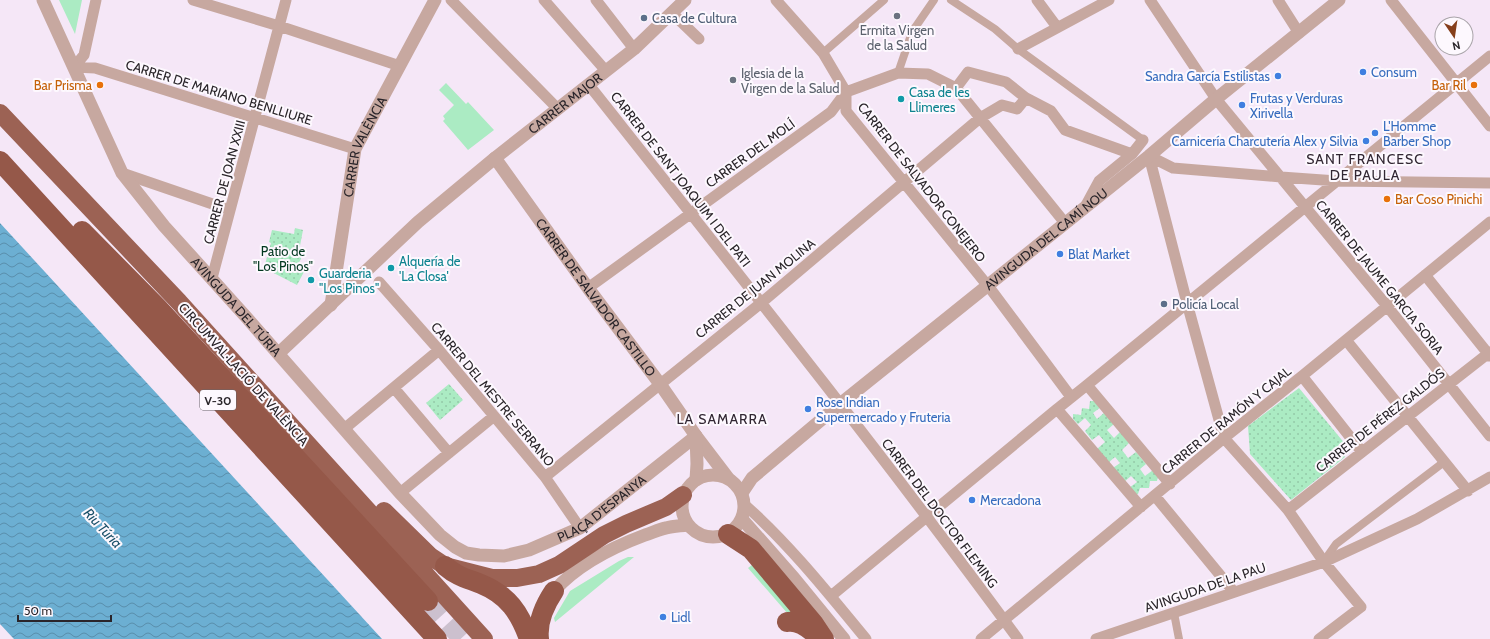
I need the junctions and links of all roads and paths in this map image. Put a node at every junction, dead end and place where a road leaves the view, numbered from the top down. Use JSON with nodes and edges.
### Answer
{"nodes":[{"id":1,"x":43,"y":0,"type":"edge"},
{"id":2,"x":96,"y":0,"type":"edge"},
{"id":3,"x":193,"y":0,"type":"edge"},
{"id":4,"x":286,"y":0,"type":"edge"},
{"id":5,"x":435,"y":0,"type":"edge"},
{"id":6,"x":451,"y":0,"type":"edge"},
{"id":7,"x":544,"y":0,"type":"edge"},
{"id":8,"x":596,"y":0,"type":"edge"},
{"id":9,"x":685,"y":0,"type":"edge"},
{"id":10,"x":776,"y":0,"type":"edge"},
{"id":11,"x":884,"y":0,"type":"edge"},
{"id":12,"x":934,"y":0,"type":"edge"},
{"id":13,"x":951,"y":0,"type":"edge"},
{"id":14,"x":1037,"y":0,"type":"edge"},
{"id":15,"x":1109,"y":0,"type":"edge"},
{"id":16,"x":1150,"y":0,"type":"edge"},
{"id":17,"x":1278,"y":0,"type":"edge"},
{"id":18,"x":1339,"y":0,"type":"edge"},
{"id":19,"x":1391,"y":0,"type":"edge"},
{"id":20,"x":672,"y":13,"type":"junction"},
{"id":21,"x":279,"y":26,"type":"junction"},
{"id":22,"x":1057,"y":27,"type":"junction"},
{"id":23,"x":1299,"y":33,"type":"junction"},
{"id":24,"x":699,"y":39,"type":"dead end"},
{"id":25,"x":634,"y":49,"type":"junction"},
{"id":26,"x":1018,"y":49,"type":"junction"},
{"id":27,"x":823,"y":54,"type":"junction"},
{"id":28,"x":1490,"y":56,"type":"edge"},
{"id":29,"x":400,"y":66,"type":"junction"},
{"id":30,"x":74,"y":67,"type":"junction"},
{"id":31,"x":606,"y":71,"type":"junction"},
{"id":32,"x":898,"y":73,"type":"junction"},
{"id":33,"x":1456,"y":83,"type":"junction"},
{"id":34,"x":589,"y":85,"type":"junction"},
{"id":35,"x":956,"y":88,"type":"junction"},
{"id":36,"x":846,"y":92,"type":"junction"},
{"id":37,"x":1026,"y":98,"type":"junction"},
{"id":38,"x":1216,"y":100,"type":"junction"},
{"id":39,"x":558,"y":109,"type":"junction"},
{"id":40,"x":0,"y":113,"type":"edge"},
{"id":41,"x":256,"y":118,"type":"junction"},
{"id":42,"x":980,"y":118,"type":"junction"},
{"id":43,"x":1490,"y":126,"type":"edge"},
{"id":44,"x":1143,"y":140,"type":"joint"},
{"id":45,"x":0,"y":146,"type":"edge"},
{"id":46,"x":355,"y":149,"type":"junction"},
{"id":47,"x":1132,"y":154,"type":"junction"},
{"id":48,"x":1149,"y":156,"type":"junction"},
{"id":49,"x":495,"y":158,"type":"junction"},
{"id":50,"x":0,"y":161,"type":"edge"},
{"id":51,"x":122,"y":173,"type":"junction"},
{"id":52,"x":1281,"y":177,"type":"junction"},
{"id":53,"x":1337,"y":181,"type":"junction"},
{"id":54,"x":903,"y":183,"type":"junction"},
{"id":55,"x":1490,"y":183,"type":"edge"},
{"id":56,"x":1085,"y":207,"type":"junction"},
{"id":57,"x":1305,"y":207,"type":"junction"},
{"id":58,"x":230,"y":210,"type":"junction"},
{"id":59,"x":690,"y":213,"type":"junction"},
{"id":60,"x":1490,"y":222,"type":"edge"},
{"id":61,"x":1065,"y":223,"type":"junction"},
{"id":62,"x":1425,"y":275,"type":"junction"},
{"id":63,"x":212,"y":278,"type":"junction"},
{"id":64,"x":379,"y":282,"type":"dead end"},
{"id":65,"x":987,"y":285,"type":"junction"},
{"id":66,"x":588,"y":288,"type":"junction"},
{"id":67,"x":761,"y":303,"type":"junction"},
{"id":68,"x":1187,"y":303,"type":"junction"},
{"id":69,"x":331,"y":306,"type":"junction"},
{"id":70,"x":1387,"y":306,"type":"junction"},
{"id":71,"x":1346,"y":340,"type":"junction"},
{"id":72,"x":438,"y":350,"type":"junction"},
{"id":73,"x":279,"y":353,"type":"junction"},
{"id":74,"x":1489,"y":354,"type":"edge"},
{"id":75,"x":1302,"y":376,"type":"junction"},
{"id":76,"x":660,"y":384,"type":"junction"},
{"id":77,"x":1449,"y":384,"type":"junction"},
{"id":78,"x":1087,"y":385,"type":"junction"},
{"id":79,"x":394,"y":388,"type":"junction"},
{"id":80,"x":1071,"y":397,"type":"junction"},
{"id":81,"x":840,"y":404,"type":"junction"},
{"id":82,"x":1057,"y":409,"type":"junction"},
{"id":83,"x":1408,"y":416,"type":"junction"},
{"id":84,"x":493,"y":417,"type":"junction"},
{"id":85,"x":344,"y":429,"type":"junction"},
{"id":86,"x":696,"y":436,"type":"junction"},
{"id":87,"x":1490,"y":436,"type":"edge"},
{"id":88,"x":1224,"y":438,"type":"junction"},
{"id":89,"x":307,"y":443,"type":"junction"},
{"id":90,"x":1362,"y":452,"type":"junction"},
{"id":91,"x":449,"y":453,"type":"junction"},
{"id":92,"x":1444,"y":462,"type":"junction"},
{"id":93,"x":545,"y":477,"type":"junction"},
{"id":94,"x":1490,"y":477,"type":"edge"},
{"id":95,"x":752,"y":478,"type":"junction"},
{"id":96,"x":696,"y":480,"type":"junction"},
{"id":97,"x":730,"y":480,"type":"junction"},
{"id":98,"x":1170,"y":484,"type":"junction"},
{"id":99,"x":1468,"y":491,"type":"junction"},
{"id":100,"x":400,"y":493,"type":"junction"},
{"id":101,"x":684,"y":495,"type":"junction"},
{"id":102,"x":1155,"y":496,"type":"junction"},
{"id":103,"x":744,"y":499,"type":"junction"},
{"id":104,"x":1141,"y":507,"type":"junction"},
{"id":105,"x":1288,"y":510,"type":"junction"},
{"id":106,"x":927,"y":517,"type":"junction"},
{"id":107,"x":742,"y":519,"type":"junction"},
{"id":108,"x":688,"y":525,"type":"junction"},
{"id":109,"x":580,"y":528,"type":"junction"},
{"id":110,"x":728,"y":534,"type":"junction"},
{"id":111,"x":494,"y":556,"type":"joint"},
{"id":112,"x":1324,"y":562,"type":"junction"},
{"id":113,"x":445,"y":566,"type":"junction"},
{"id":114,"x":554,"y":591,"type":"joint"},
{"id":115,"x":1234,"y":592,"type":"junction"},
{"id":116,"x":831,"y":596,"type":"junction"},
{"id":117,"x":428,"y":601,"type":"tunnel mouth"},
{"id":118,"x":1174,"y":613,"type":"junction"},
{"id":119,"x":1004,"y":621,"type":"junction"},
{"id":120,"x":786,"y":622,"type":"dead end"},
{"id":121,"x":437,"y":639,"type":"edge"},
{"id":122,"x":484,"y":639,"type":"edge"},
{"id":123,"x":529,"y":639,"type":"edge"},
{"id":124,"x":539,"y":639,"type":"edge"},
{"id":125,"x":820,"y":639,"type":"edge"},
{"id":126,"x":824,"y":639,"type":"edge"},
{"id":127,"x":844,"y":639,"type":"edge"},
{"id":128,"x":866,"y":639,"type":"edge"},
{"id":129,"x":981,"y":639,"type":"edge"},
{"id":130,"x":1018,"y":639,"type":"edge"},
{"id":131,"x":1096,"y":639,"type":"edge"},
{"id":132,"x":1179,"y":639,"type":"edge"},
{"id":133,"x":1319,"y":639,"type":"edge"}],
"edges":[{"from":1,"to":30,"type":"street","name":"AVINGUDA DEL TÚRIA"},
{"from":2,"to":30,"type":"street"},
{"from":3,"to":21,"type":"street"},
{"from":4,"to":21,"type":"street","name":"CARRER DE JOAN XXIII"},
{"from":5,"to":29,"type":"street","name":"CARRER VALÈNCIA"},
{"from":6,"to":39,"type":"street"},
{"from":7,"to":31,"type":"street"},
{"from":8,"to":25,"type":"street"},
{"from":9,"to":20,"type":"street","name":"CARRER MAJOR"},
{"from":10,"to":27,"type":"street"},
{"from":11,"to":27,"type":"street"},
{"from":12,"to":32,"type":"street"},
{"from":13,"to":26,"type":"street"},
{"from":14,"to":22,"type":"street"},
{"from":15,"to":22,"type":"street"},
{"from":16,"to":38,"type":"street","name":"CARRER DE JAUME GARCIA SORIA"},
{"from":17,"to":23,"type":"street"},
{"from":18,"to":23,"type":"street","name":"AVINGUDA DEL CAMÍ NOU"},
{"from":19,"to":33,"type":"street"},
{"from":20,"to":24,"type":"street"},
{"from":20,"to":25,"type":"street","name":"CARRER MAJOR"},
{"from":21,"to":29,"type":"street"},
{"from":21,"to":41,"type":"street","name":"CARRER DE JOAN XXIII"},
{"from":22,"to":26,"type":"street"},
{"from":23,"to":38,"type":"street","name":"AVINGUDA DEL CAMÍ NOU"},
{"from":25,"to":31,"type":"street","name":"CARRER MAJOR"},
{"from":26,"to":44,"type":"street"},
{"from":27,"to":36,"type":"street"},
{"from":28,"to":33,"type":"street"},
{"from":29,"to":46,"type":"street","name":"CARRER VALÈNCIA"},
{"from":30,"to":41,"type":"street","name":"CARRER DE MARIANO BENLLIURE"},
{"from":30,"to":51,"type":"street","name":"AVINGUDA DEL TÚRIA"},
{"from":31,"to":34,"type":"street","name":"CARRER MAJOR"},
{"from":32,"to":35,"type":"street"},
{"from":32,"to":36,"type":"street"},
{"from":33,"to":43,"type":"street"},
{"from":33,"to":53,"type":"street"},
{"from":34,"to":39,"type":"street","name":"CARRER MAJOR"},
{"from":34,"to":59,"type":"street","name":"CARRER DE SANT JOAQUIM I DEL PATI"},
{"from":35,"to":37,"type":"street"},
{"from":35,"to":42,"type":"street"},
{"from":36,"to":54,"type":"street","name":"CARRER DE SALVADOR CONEJERO"},
{"from":36,"to":59,"type":"street","name":"CARRER DEL MOLÍ"},
{"from":37,"to":42,"type":"street","name":"CARRER DE JUAN MOLINA"},
{"from":37,"to":47,"type":"street"},
{"from":38,"to":48,"type":"street","name":"AVINGUDA DEL CAMÍ NOU"},
{"from":38,"to":52,"type":"street","name":"CARRER DE JAUME GARCIA SORIA"},
{"from":39,"to":49,"type":"street","name":"CARRER MAJOR"},
{"from":40,"to":89,"type":"highway","name":"CIRCUMVAL·LACIÓ DE VALÈNCIA","number":"V-30"},
{"from":41,"to":46,"type":"street","name":"CARRER DE MARIANO BENLLIURE"},
{"from":41,"to":58,"type":"street","name":"CARRER DE JOAN XXIII"},
{"from":42,"to":54,"type":"street","name":"CARRER DE JUAN MOLINA"},
{"from":42,"to":61,"type":"street"},
{"from":44,"to":47,"type":"street"},
{"from":45,"to":117,"type":"highway"},
{"from":46,"to":69,"type":"street","name":"CARRER VALÈNCIA"},
{"from":47,"to":56,"type":"street"},
{"from":48,"to":52,"type":"street"},
{"from":48,"to":56,"type":"street","name":"AVINGUDA DEL CAMÍ NOU"},
{"from":48,"to":68,"type":"street"},
{"from":49,"to":66,"type":"street","name":"CARRER DE SALVADOR CASTILLO"},
{"from":49,"to":69,"type":"street","name":"CARRER MAJOR"},
{"from":50,"to":121,"type":"highway","number":"V-30"},
{"from":51,"to":58,"type":"street"},
{"from":51,"to":63,"type":"street","name":"AVINGUDA DEL TÚRIA"},
{"from":52,"to":53,"type":"street"},
{"from":52,"to":57,"type":"street","name":"CARRER DE JAUME GARCIA SORIA"},
{"from":53,"to":55,"type":"street"},
{"from":53,"to":57,"type":"street"},
{"from":54,"to":65,"type":"street","name":"CARRER DE SALVADOR CONEJERO"},
{"from":54,"to":67,"type":"street","name":"CARRER DE JUAN MOLINA"},
{"from":56,"to":61,"type":"street","name":"AVINGUDA DEL CAMÍ NOU"},
{"from":57,"to":68,"type":"street"},
{"from":57,"to":70,"type":"street","name":"CARRER DE JAUME GARCIA SORIA"},
{"from":58,"to":63,"type":"street","name":"CARRER DE JOAN XXIII"},
{"from":59,"to":66,"type":"street","name":"CARRER DEL MOLÍ"},
{"from":59,"to":67,"type":"street","name":"CARRER DE SANT JOAQUIM I DEL PATI"},
{"from":60,"to":62,"type":"street","name":"CARRER DE RAMÓN Y CAJAL"},
{"from":61,"to":65,"type":"street","name":"AVINGUDA DEL CAMÍ NOU"},
{"from":62,"to":70,"type":"street","name":"CARRER DE RAMÓN Y CAJAL"},
{"from":62,"to":74,"type":"street"},
{"from":63,"to":73,"type":"street","name":"AVINGUDA DEL TÚRIA"},
{"from":64,"to":72,"type":"street","name":"CARRER DEL MESTRE SERRANO"},
{"from":65,"to":80,"type":"street","name":"CARRER DE SALVADOR CONEJERO"},
{"from":65,"to":81,"type":"street","name":"AVINGUDA DEL CAMÍ NOU"},
{"from":66,"to":76,"type":"street","name":"CARRER DE SALVADOR CASTILLO"},
{"from":67,"to":76,"type":"street","name":"CARRER DE JUAN MOLINA"},
{"from":67,"to":81,"type":"street","name":"CARRER DE SANT JOAQUIM I DEL PATI"},
{"from":68,"to":78,"type":"street"},
{"from":68,"to":88,"type":"street"},
{"from":69,"to":73,"type":"street","name":"CARRER MAJOR"},
{"from":70,"to":71,"type":"street","name":"CARRER DE RAMÓN Y CAJAL"},
{"from":70,"to":77,"type":"street","name":"CARRER DE JAUME GARCIA SORIA"},
{"from":71,"to":75,"type":"street","name":"CARRER DE RAMÓN Y CAJAL"},
{"from":71,"to":83,"type":"street"},
{"from":72,"to":79,"type":"street"},
{"from":72,"to":84,"type":"street","name":"CARRER DEL MESTRE SERRANO"},
{"from":73,"to":85,"type":"street","name":"AVINGUDA DEL TÚRIA"},
{"from":74,"to":77,"type":"street","name":"CARRER DE PÉREZ GALDÓS"},
{"from":75,"to":88,"type":"street","name":"CARRER DE RAMÓN Y CAJAL"},
{"from":75,"to":90,"type":"street"},
{"from":76,"to":86,"type":"street","name":"CARRER DE SALVADOR CASTILLO"},
{"from":76,"to":93,"type":"street","name":"CARRER DE JUAN MOLINA"},
{"from":77,"to":83,"type":"street","name":"CARRER DE PÉREZ GALDÓS"},
{"from":77,"to":87,"type":"street","name":"CARRER DE JAUME GARCIA SORIA"},
{"from":78,"to":80,"type":"street"},
{"from":78,"to":98,"type":"street"},
{"from":79,"to":85,"type":"street"},
{"from":79,"to":91,"type":"street"},
{"from":80,"to":82,"type":"street"},
{"from":81,"to":95,"type":"street","name":"AVINGUDA DEL CAMÍ NOU"},
{"from":81,"to":106,"type":"street","name":"CARRER DEL DOCTOR FLEMING"},
{"from":82,"to":104,"type":"street"},
{"from":82,"to":106,"type":"street"},
{"from":83,"to":90,"type":"street","name":"CARRER DE PÉREZ GALDÓS"},
{"from":83,"to":92,"type":"street"},
{"from":84,"to":91,"type":"street"},
{"from":84,"to":93,"type":"street","name":"CARRER DEL MESTRE SERRANO"},
{"from":85,"to":100,"type":"street","name":"AVINGUDA DEL TÚRIA"},
{"from":86,"to":96,"type":"street"},
{"from":86,"to":97,"type":"street","name":"CARRER DE SALVADOR CASTILLO"},
{"from":86,"to":109,"type":"street","name":"PLAÇA D'ESPANYA"},
{"from":88,"to":98,"type":"street","name":"CARRER DE RAMÓN Y CAJAL"},
{"from":88,"to":105,"type":"street"},
{"from":89,"to":113,"type":"highway"},
{"from":89,"to":122,"type":"highway","name":"CIRCUMVAL·LACIÓ DE VALÈNCIA","number":"V-30"},
{"from":90,"to":105,"type":"street","name":"CARRER DE PÉREZ GALDÓS"},
{"from":91,"to":100,"type":"street"},
{"from":92,"to":99,"type":"street"},
{"from":92,"to":112,"type":"street"},
{"from":93,"to":109,"type":"street","name":"CARRER DEL MESTRE SERRANO"},
{"from":94,"to":99,"type":"street","name":"AVINGUDA DE LA PAU"},
{"from":95,"to":97,"type":"street"},
{"from":95,"to":103,"type":"street"},
{"from":96,"to":97,"type":"street"},
{"from":96,"to":101,"type":"street"},
{"from":97,"to":103,"type":"street"},
{"from":98,"to":102,"type":"street","name":"CARRER DE RAMÓN Y CAJAL"},
{"from":99,"to":112,"type":"street","name":"AVINGUDA DE LA PAU"},
{"from":100,"to":111,"type":"street","name":"AVINGUDA DEL TÚRIA"},
{"from":101,"to":108,"type":"street"},
{"from":101,"to":113,"type":"highway"},
{"from":102,"to":104,"type":"street","name":"CARRER DE RAMÓN Y CAJAL"},
{"from":102,"to":115,"type":"street"},
{"from":103,"to":107,"type":"street"},
{"from":103,"to":116,"type":"street"},
{"from":104,"to":119,"type":"street","name":"CARRER DE RAMÓN Y CAJAL"},
{"from":105,"to":112,"type":"street"},
{"from":106,"to":116,"type":"street"},
{"from":106,"to":119,"type":"street","name":"CARRER DEL DOCTOR FLEMING"},
{"from":107,"to":110,"type":"street"},
{"from":107,"to":127,"type":"street"},
{"from":108,"to":110,"type":"street"},
{"from":108,"to":114,"type":"street"},
{"from":109,"to":111,"type":"street","name":"PLAÇA D'ESPANYA"},
{"from":110,"to":126,"type":"highway"},
{"from":112,"to":115,"type":"street","name":"AVINGUDA DE LA PAU"},
{"from":112,"to":133,"type":"street"},
{"from":113,"to":123,"type":"highway"},
{"from":114,"to":124,"type":"highway"},
{"from":115,"to":118,"type":"street","name":"AVINGUDA DE LA PAU"},
{"from":116,"to":128,"type":"street"},
{"from":118,"to":131,"type":"street","name":"AVINGUDA DE LA PAU"},
{"from":118,"to":132,"type":"street"},
{"from":119,"to":129,"type":"street","name":"CARRER DE RAMÓN Y CAJAL"},
{"from":119,"to":130,"type":"street","name":"CARRER DEL DOCTOR FLEMING"},
{"from":120,"to":125,"type":"highway"}]}
